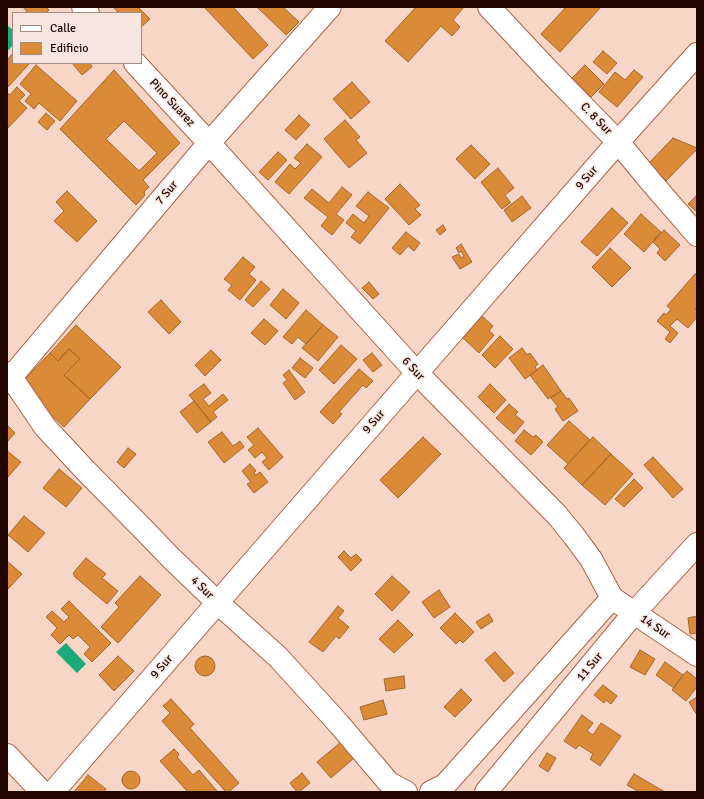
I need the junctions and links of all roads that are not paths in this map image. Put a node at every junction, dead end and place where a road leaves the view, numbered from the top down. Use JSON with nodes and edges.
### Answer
{"nodes":[{"id":1,"x":330,"y":7,"type":"edge"},
{"id":2,"x":489,"y":7,"type":"edge"},
{"id":3,"x":697,"y":54,"type":"edge"},
{"id":4,"x":136,"y":64,"type":"edge"},
{"id":5,"x":618,"y":142,"type":"junction"},
{"id":6,"x":209,"y":143,"type":"junction"},
{"id":7,"x":697,"y":235,"type":"edge"},
{"id":8,"x":417,"y":373,"type":"junction"},
{"id":9,"x":8,"y":377,"type":"edge"},
{"id":10,"x":697,"y":544,"type":"edge"},
{"id":11,"x":612,"y":598,"type":"junction"},
{"id":12,"x":218,"y":603,"type":"junction"},
{"id":13,"x":634,"y":613,"type":"junction"},
{"id":14,"x":697,"y":655,"type":"edge"},
{"id":15,"x":7,"y":755,"type":"edge"},
{"id":16,"x":42,"y":792,"type":"edge"},
{"id":17,"x":53,"y":792,"type":"edge"},
{"id":18,"x":406,"y":792,"type":"edge"},
{"id":19,"x":431,"y":792,"type":"edge"},
{"id":20,"x":486,"y":792,"type":"edge"}],
"edges":[{"from":1,"to":6,"type":"street","name":"7 Sur"},
{"from":2,"to":5,"type":"street","name":"C. 8 Sur"},
{"from":3,"to":5,"type":"street","name":"9 Sur"},
{"from":4,"to":6,"type":"street","name":"Pino Suarez"},
{"from":5,"to":7,"type":"street","name":"C. 8 Sur"},
{"from":5,"to":8,"type":"street","name":"9 Sur"},
{"from":6,"to":8,"type":"street","name":"6 Sur"},
{"from":6,"to":9,"type":"street","name":"7 Sur"},
{"from":8,"to":11,"type":"street","name":"6 Sur"},
{"from":8,"to":12,"type":"street","name":"9 Sur"},
{"from":9,"to":12,"type":"street","name":"4 Sur"},
{"from":10,"to":13,"type":"street","name":"11 Sur"},
{"from":11,"to":13,"type":"street","name":"14 Sur"},
{"from":11,"to":19,"type":"street"},
{"from":12,"to":17,"type":"street","name":"9 Sur"},
{"from":12,"to":18,"type":"street","name":"4 Sur"},
{"from":13,"to":14,"type":"street","name":"14 Sur"},
{"from":13,"to":20,"type":"street","name":"11 Sur"},
{"from":15,"to":16,"type":"street"}]}
